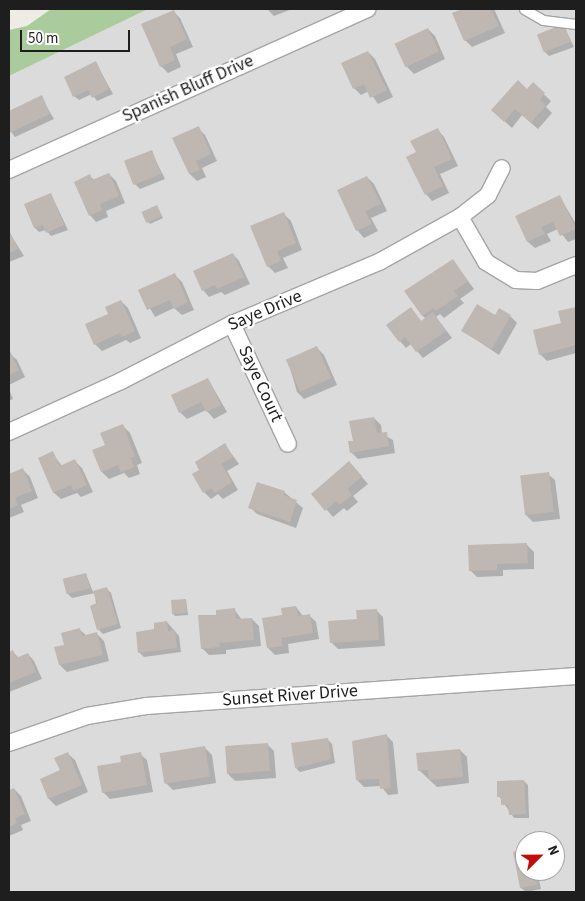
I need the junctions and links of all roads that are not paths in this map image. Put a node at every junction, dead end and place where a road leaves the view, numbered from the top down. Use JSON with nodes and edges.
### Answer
{"nodes":[{"id":1,"x":367,"y":9,"type":"edge"},
{"id":2,"x":524,"y":9,"type":"edge"},
{"id":3,"x":576,"y":24,"type":"edge"},
{"id":4,"x":502,"y":168,"type":"dead end"},
{"id":5,"x":9,"y":170,"type":"edge"},
{"id":6,"x":460,"y":217,"type":"junction"},
{"id":7,"x":576,"y":265,"type":"edge"},
{"id":8,"x":232,"y":324,"type":"junction"},
{"id":9,"x":9,"y":432,"type":"edge"},
{"id":10,"x":288,"y":444,"type":"dead end"},
{"id":11,"x":576,"y":676,"type":"edge"},
{"id":12,"x":9,"y":743,"type":"edge"}],
"edges":[{"from":1,"to":5,"type":"street","name":"Spanish Bluff Drive"},
{"from":2,"to":3,"type":"lane"},
{"from":4,"to":6,"type":"street","name":"Saye Drive"},
{"from":6,"to":7,"type":"street"},
{"from":6,"to":8,"type":"street","name":"Saye Drive"},
{"from":8,"to":9,"type":"street","name":"Saye Drive"},
{"from":8,"to":10,"type":"street","name":"Saye Court"},
{"from":11,"to":12,"type":"street","name":"Sunset River Drive"}]}
